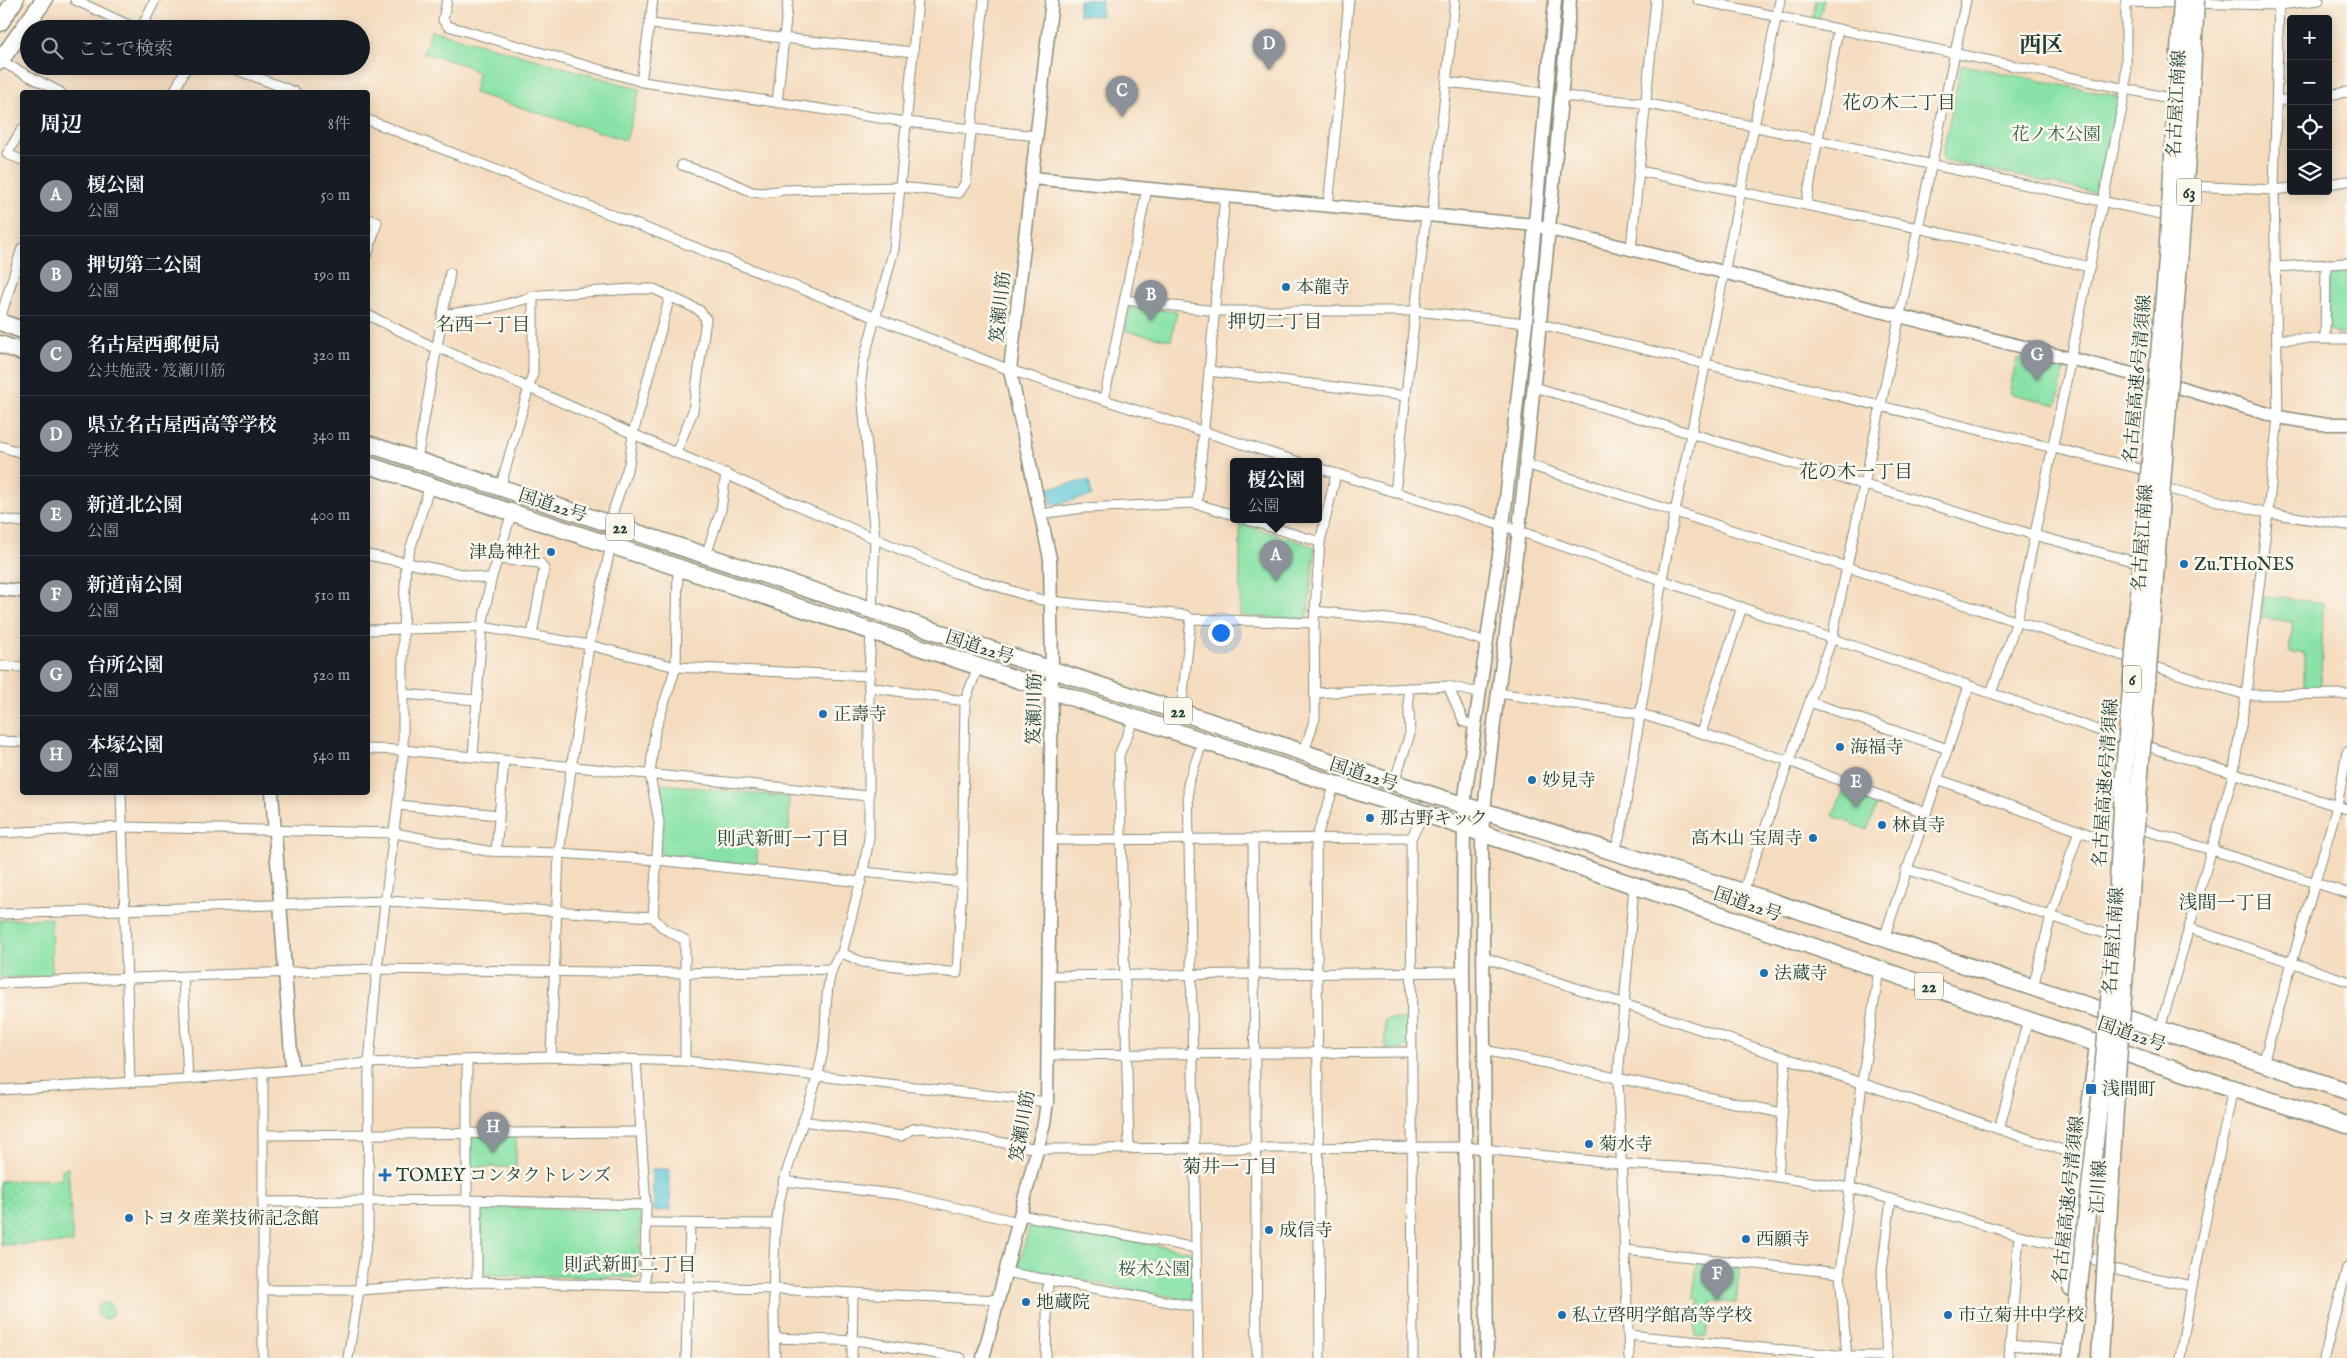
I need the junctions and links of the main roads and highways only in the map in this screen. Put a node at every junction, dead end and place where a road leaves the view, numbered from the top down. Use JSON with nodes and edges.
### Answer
{"nodes":[{"id":1,"x":15,"y":0,"type":"edge"},
{"id":2,"x":44,"y":0,"type":"edge"},
{"id":3,"x":2180,"y":1,"type":"edge"},
{"id":4,"x":2199,"y":1,"type":"edge"},
{"id":5,"x":30,"y":20,"type":"edge"},
{"id":6,"x":0,"y":23,"type":"edge"},
{"id":7,"x":20,"y":33,"type":"edge"},
{"id":8,"x":0,"y":61,"type":"edge"},
{"id":9,"x":0,"y":321,"type":"edge"},
{"id":10,"x":20,"y":329,"type":"edge"},
{"id":11,"x":0,"y":344,"type":"edge"},
{"id":12,"x":20,"y":351,"type":"edge"},
{"id":13,"x":370,"y":445,"type":"edge"},
{"id":14,"x":370,"y":466,"type":"edge"},
{"id":15,"x":2102,"y":1009,"type":"junction"},
{"id":16,"x":2126,"y":1018,"type":"junction"},
{"id":17,"x":2098,"y":1043,"type":"junction"},
{"id":18,"x":2124,"y":1052,"type":"junction"},
{"id":19,"x":2110,"y":1074,"type":"junction"},
{"id":20,"x":2347,"y":1091,"type":"edge"},
{"id":21,"x":2347,"y":1125,"type":"edge"},
{"id":22,"x":2069,"y":1356,"type":"edge"},
{"id":23,"x":2088,"y":1358,"type":"edge"},
{"id":24,"x":2100,"y":1358,"type":"edge"},
{"id":25,"x":2105,"y":1358,"type":"edge"}],
"edges":[{"from":1,"to":6,"type":"highway"},
{"from":2,"to":5,"type":"highway"},
{"from":3,"to":15,"type":"main road","name":"名古屋江南線","number":"63"},
{"from":3,"to":19,"type":"highway","name":"名古屋高速6号清須線","number":"6","bridge":true},
{"from":4,"to":16,"type":"main road","name":"名古屋江南線","number":"63"},
{"from":4,"to":19,"type":"highway","name":"名古屋高速6号清須線","number":"6","bridge":true},
{"from":7,"to":8,"type":"highway"},
{"from":9,"to":10,"type":"highway"},
{"from":11,"to":12,"type":"highway"},
{"from":13,"to":15,"type":"highway","name":"国道22号","number":"22"},
{"from":14,"to":17,"type":"highway","name":"国道22号","number":"22"},
{"from":15,"to":16,"type":"highway","name":"国道22号","number":"22"},
{"from":15,"to":17,"type":"main road","name":"江川線"},
{"from":16,"to":18,"type":"main road","name":"江川線"},
{"from":16,"to":20,"type":"highway","name":"国道22号","number":"22"},
{"from":17,"to":18,"type":"highway","name":"国道22号","number":"22"},
{"from":17,"to":22,"type":"main road","name":"江川線"},
{"from":18,"to":21,"type":"highway","name":"国道22号","number":"22"},
{"from":18,"to":25,"type":"main road","name":"江川線"},
{"from":19,"to":22,"type":"highway","name":"名古屋高速6号清須線","number":"6","bridge":true},
{"from":19,"to":23,"type":"highway","bridge":true},
{"from":19,"to":24,"type":"highway","name":"名古屋高速6号清須線","number":"6","bridge":true}]}
